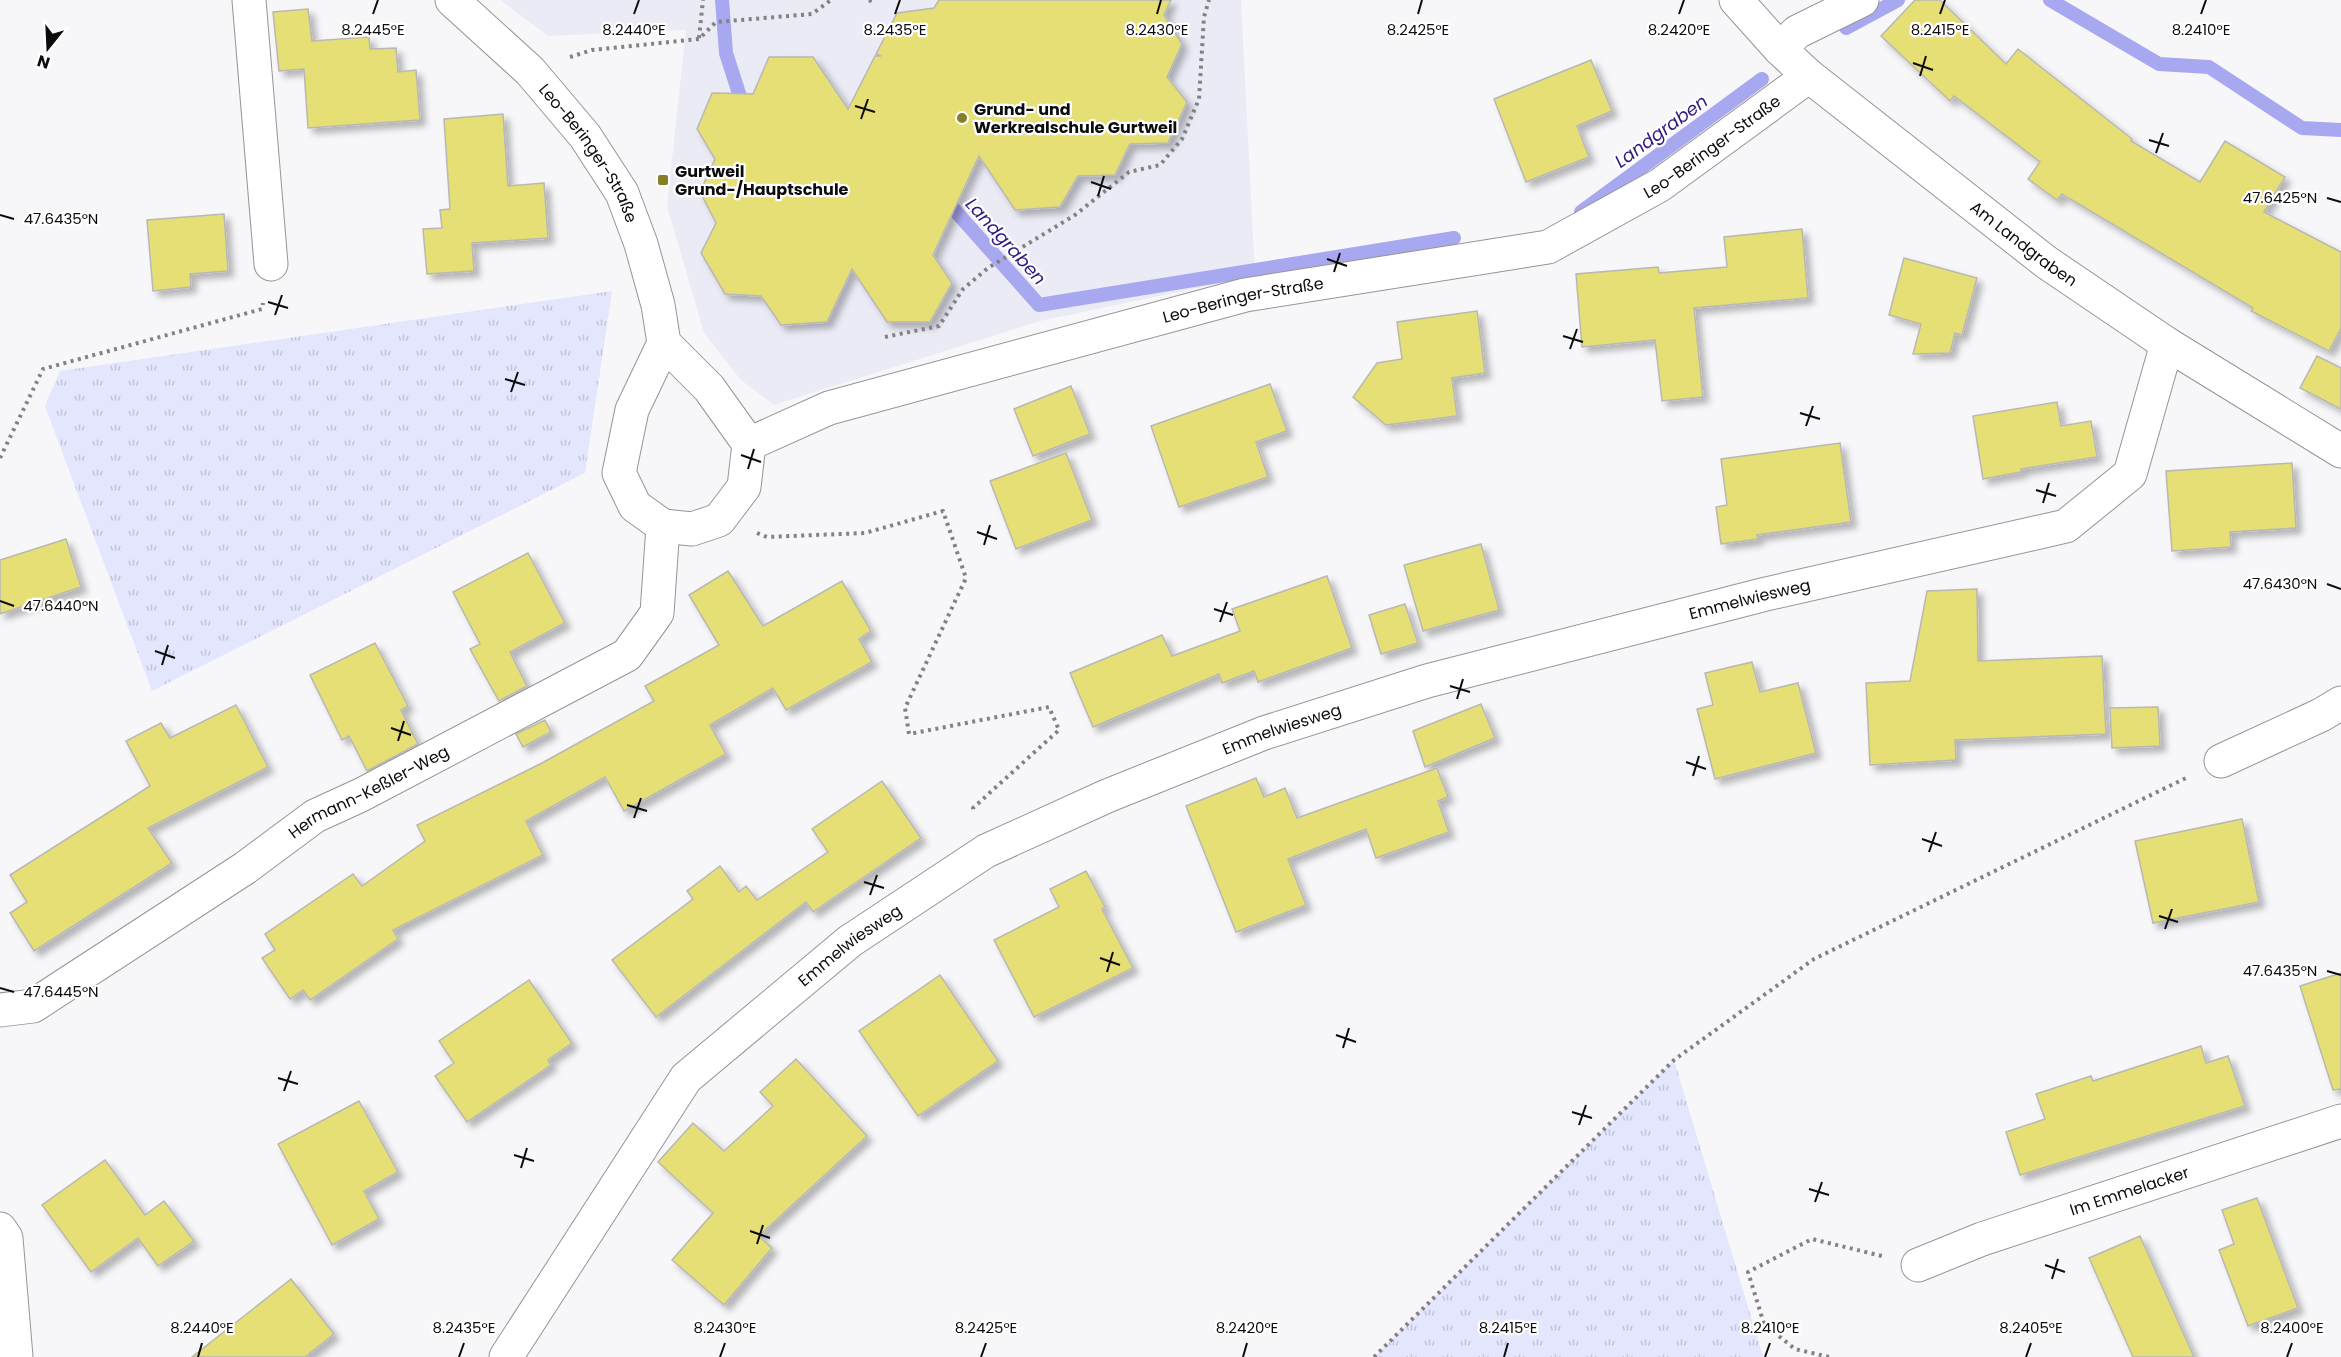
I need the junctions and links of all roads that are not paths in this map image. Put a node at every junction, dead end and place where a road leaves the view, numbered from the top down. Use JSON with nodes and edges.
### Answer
{"nodes":[{"id":1,"x":249,"y":0,"type":"edge"},
{"id":2,"x":452,"y":0,"type":"edge"},
{"id":3,"x":1736,"y":0,"type":"edge"},
{"id":4,"x":1862,"y":0,"type":"edge"},
{"id":5,"x":1780,"y":49,"type":"junction"},
{"id":6,"x":1809,"y":76,"type":"junction"},
{"id":7,"x":271,"y":264,"type":"road end"},
{"id":8,"x":664,"y":343,"type":"junction"},
{"id":9,"x":2168,"y":344,"type":"junction"},
{"id":10,"x":749,"y":444,"type":"junction"},
{"id":11,"x":2341,"y":451,"type":"edge"},
{"id":12,"x":663,"y":526,"type":"junction"},
{"id":13,"x":2341,"y":703,"type":"edge"},
{"id":14,"x":2221,"y":761,"type":"road end"},
{"id":15,"x":0,"y":1010,"type":"edge"},
{"id":16,"x":2341,"y":1121,"type":"edge"},
{"id":17,"x":0,"y":1229,"type":"edge"},
{"id":18,"x":1918,"y":1265,"type":"road end"},
{"id":19,"x":16,"y":1357,"type":"edge"},
{"id":20,"x":506,"y":1357,"type":"edge"}],
"edges":[{"from":1,"to":7,"type":"street"},
{"from":2,"to":8,"type":"street","name":"Leo-Beringer-Straße"},
{"from":3,"to":5,"type":"street","name":"Am Landgraben"},
{"from":4,"to":5,"type":"street"},
{"from":5,"to":6,"type":"street","name":"Am Landgraben"},
{"from":6,"to":9,"type":"street","name":"Am Landgraben"},
{"from":6,"to":10,"type":"street","name":"Leo-Beringer-Straße"},
{"from":8,"to":10,"type":"street"},
{"from":8,"to":12,"type":"street"},
{"from":9,"to":11,"type":"street","name":"Am Landgraben"},
{"from":9,"to":20,"type":"street","name":"Emmelwiesweg"},
{"from":10,"to":12,"type":"street"},
{"from":12,"to":15,"type":"street","name":"Hermann-Keßler-Weg"},
{"from":13,"to":14,"type":"street"},
{"from":16,"to":18,"type":"street","name":"Im Emmelacker"},
{"from":17,"to":19,"type":"street"}]}
